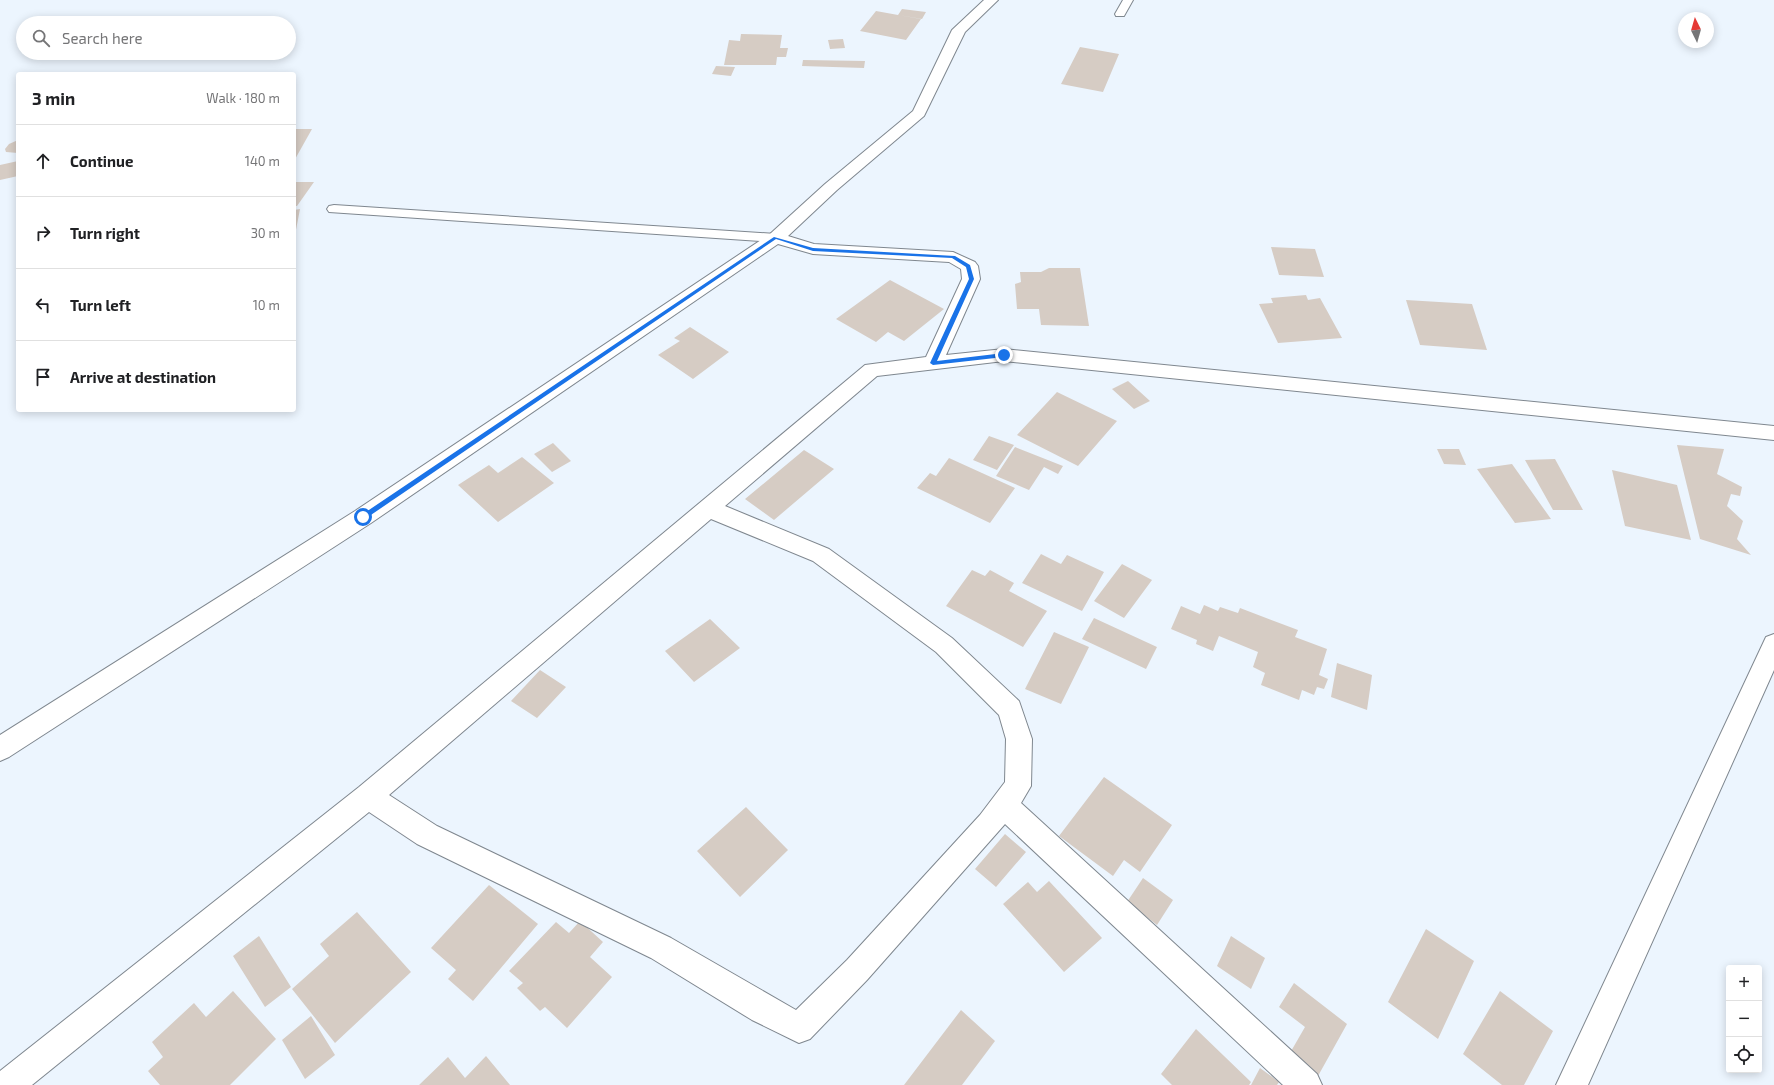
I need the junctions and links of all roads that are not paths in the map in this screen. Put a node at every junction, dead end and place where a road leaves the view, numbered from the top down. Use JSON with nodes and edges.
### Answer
{"nodes":[{"id":1,"x":992,"y":0,"type":"edge"},
{"id":2,"x":1128,"y":0,"type":"edge"},
{"id":3,"x":1120,"y":14,"type":"dead end"},
{"id":4,"x":334,"y":209,"type":"dead end"},
{"id":5,"x":776,"y":238,"type":"junction"},
{"id":6,"x":933,"y":363,"type":"junction"},
{"id":7,"x":1774,"y":433,"type":"edge"},
{"id":8,"x":707,"y":508,"type":"junction"},
{"id":9,"x":1774,"y":644,"type":"edge"},
{"id":10,"x":0,"y":749,"type":"edge"},
{"id":11,"x":368,"y":796,"type":"junction"},
{"id":12,"x":1004,"y":805,"type":"junction"},
{"id":13,"x":7,"y":1085,"type":"edge"},
{"id":14,"x":1306,"y":1085,"type":"edge"},
{"id":15,"x":1572,"y":1085,"type":"edge"}],
"edges":[{"from":1,"to":5,"type":"street"},
{"from":2,"to":3,"type":"lane"},
{"from":4,"to":5,"type":"lane"},
{"from":5,"to":6,"type":"street"},
{"from":5,"to":10,"type":"street"},
{"from":6,"to":7,"type":"street"},
{"from":6,"to":8,"type":"street"},
{"from":8,"to":11,"type":"street"},
{"from":8,"to":12,"type":"street"},
{"from":9,"to":15,"type":"street"},
{"from":11,"to":12,"type":"street"},
{"from":11,"to":13,"type":"street"},
{"from":12,"to":14,"type":"street"}]}
